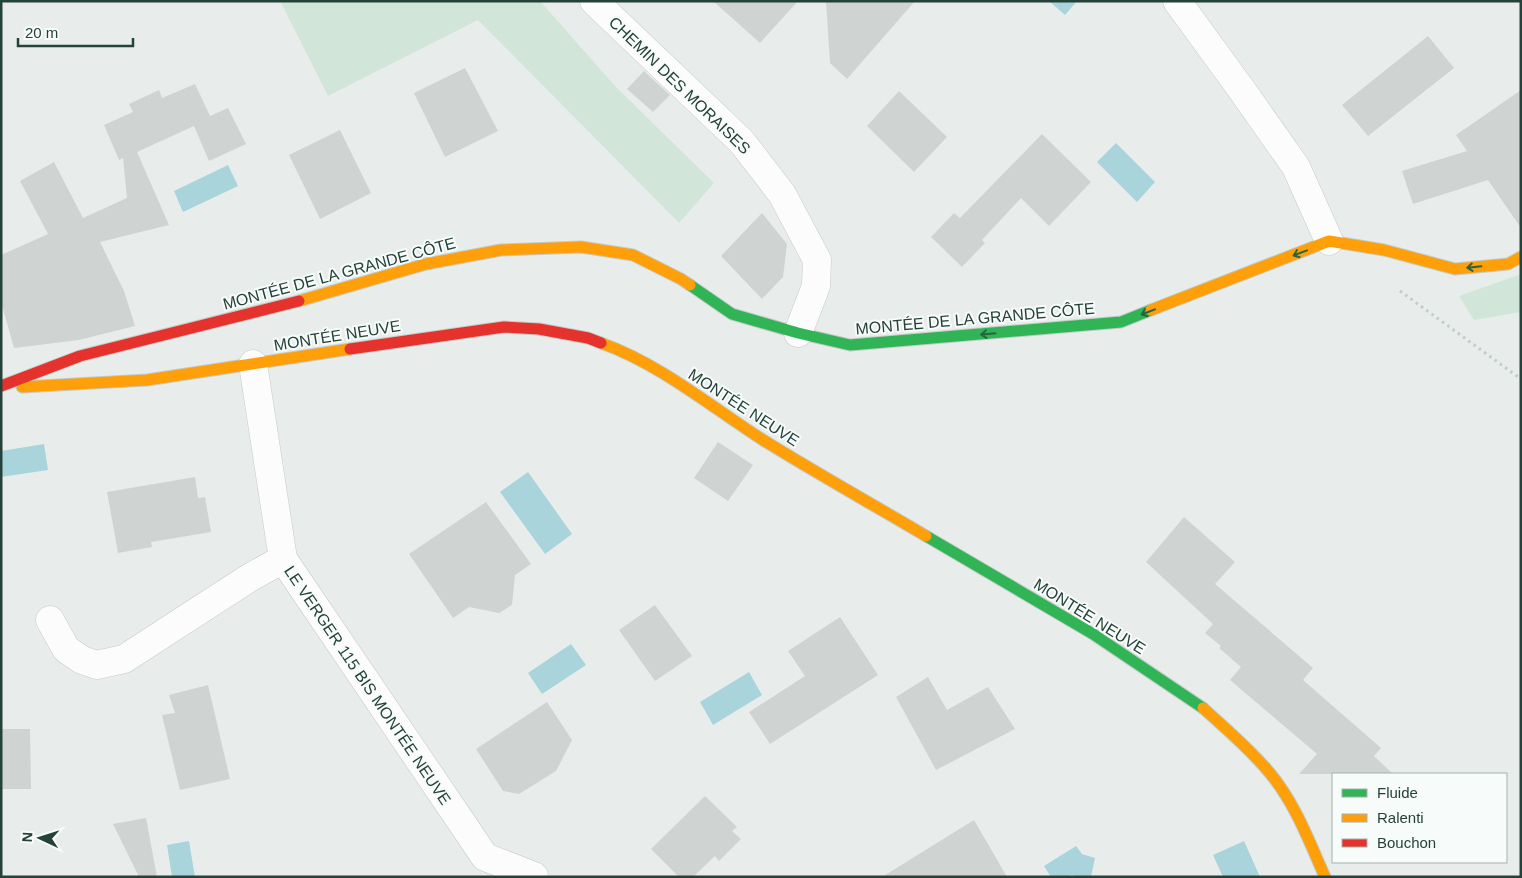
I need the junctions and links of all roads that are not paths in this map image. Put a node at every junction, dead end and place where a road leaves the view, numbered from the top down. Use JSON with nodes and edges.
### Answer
{"nodes":[{"id":1,"x":594,"y":1,"type":"edge"},
{"id":2,"x":1177,"y":1,"type":"edge"},
{"id":3,"x":1329,"y":241,"type":"junction"},
{"id":4,"x":1521,"y":257,"type":"edge"},
{"id":5,"x":810,"y":336,"type":"junction"},
{"id":6,"x":253,"y":364,"type":"junction"},
{"id":7,"x":1,"y":387,"type":"edge"},
{"id":8,"x":283,"y":559,"type":"junction"},
{"id":9,"x":50,"y":620,"type":"dead end"},
{"id":10,"x":534,"y":876,"type":"edge"},
{"id":11,"x":1325,"y":877,"type":"edge"}],
"edges":[{"from":1,"to":5,"type":"street","name":"CHEMIN DES MORAISES"},
{"from":2,"to":3,"type":"street"},
{"from":4,"to":3,"type":"street","one_way":true},
{"from":3,"to":5,"type":"street","name":"MONTÉE DE LA GRANDE CÔTE","one_way":true},
{"from":5,"to":7,"type":"street","name":"MONTÉE DE LA GRANDE CÔTE"},
{"from":6,"to":7,"type":"street","name":"MONTÉE NEUVE"},
{"from":6,"to":8,"type":"street","name":"LE VERGER 115 BIS MONTÉE NEUVE"},
{"from":6,"to":11,"type":"street","name":"MONTÉE NEUVE"},
{"from":8,"to":9,"type":"street"},
{"from":8,"to":10,"type":"street","name":"LE VERGER 115 BIS MONTÉE NEUVE"}]}
